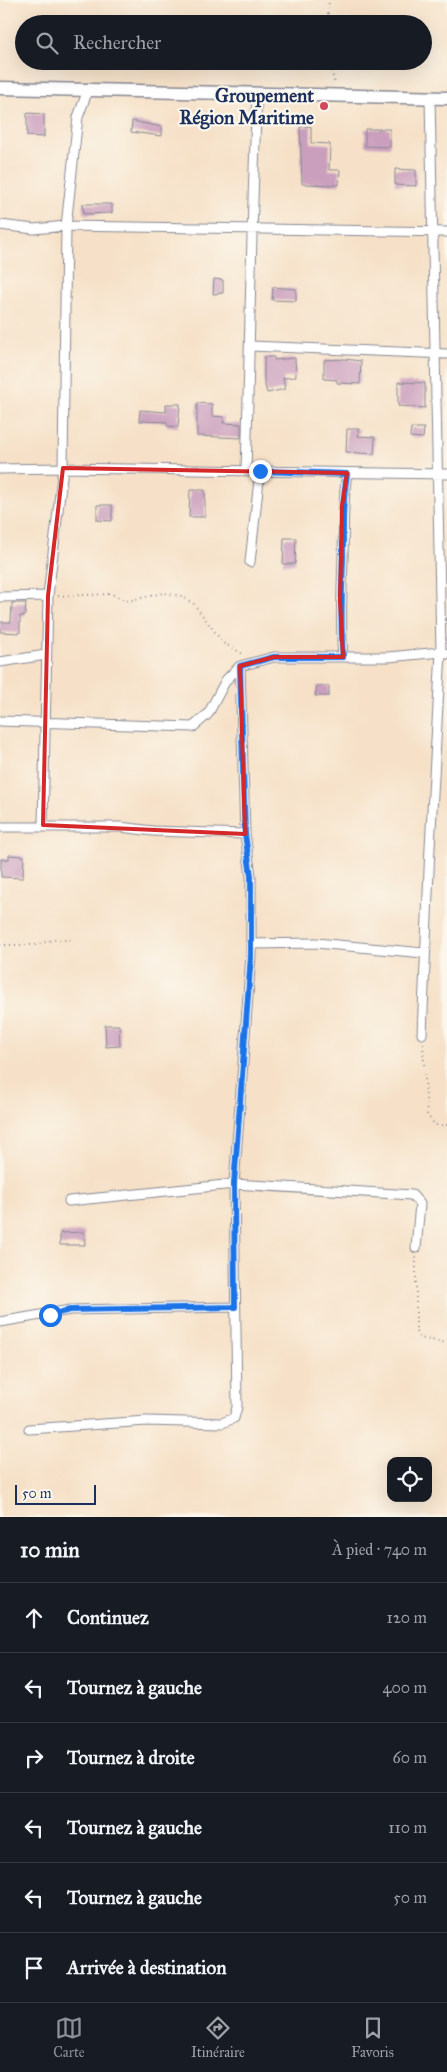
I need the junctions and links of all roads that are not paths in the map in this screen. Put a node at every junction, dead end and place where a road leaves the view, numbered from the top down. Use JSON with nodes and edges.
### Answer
{"nodes":[{"id":1,"x":0,"y":88,"type":"edge"},
{"id":2,"x":88,"y":90,"type":"junction"},
{"id":3,"x":257,"y":94,"type":"junction"},
{"id":4,"x":430,"y":97,"type":"junction"},
{"id":5,"x":447,"y":98,"type":"edge"},
{"id":6,"x":0,"y":225,"type":"edge"},
{"id":7,"x":66,"y":226,"type":"junction"},
{"id":8,"x":251,"y":229,"type":"junction"},
{"id":9,"x":433,"y":232,"type":"junction"},
{"id":10,"x":447,"y":232,"type":"edge"},
{"id":11,"x":250,"y":346,"type":"junction"},
{"id":12,"x":435,"y":354,"type":"junction"},
{"id":13,"x":447,"y":354,"type":"edge"},
{"id":14,"x":63,"y":468,"type":"junction"},
{"id":15,"x":0,"y":469,"type":"edge"},
{"id":16,"x":246,"y":471,"type":"junction"},
{"id":17,"x":260,"y":471,"type":"junction"},
{"id":18,"x":347,"y":474,"type":"junction"},
{"id":19,"x":442,"y":474,"type":"edge"},
{"id":20,"x":250,"y":562,"type":"dead end"},
{"id":21,"x":48,"y":596,"type":"junction"},
{"id":22,"x":0,"y":597,"type":"edge"},
{"id":23,"x":444,"y":653,"type":"edge"},
{"id":24,"x":46,"y":655,"type":"junction"},
{"id":25,"x":343,"y":657,"type":"junction"},
{"id":26,"x":0,"y":662,"type":"edge"},
{"id":27,"x":240,"y":666,"type":"junction"},
{"id":28,"x":0,"y":721,"type":"edge"},
{"id":29,"x":44,"y":722,"type":"junction"},
{"id":30,"x":43,"y":825,"type":"junction"},
{"id":31,"x":0,"y":827,"type":"edge"},
{"id":32,"x":245,"y":834,"type":"junction"},
{"id":33,"x":251,"y":944,"type":"junction"},
{"id":34,"x":424,"y":953,"type":"junction"},
{"id":35,"x":422,"y":1034,"type":"road end"},
{"id":36,"x":234,"y":1184,"type":"junction"},
{"id":37,"x":69,"y":1201,"type":"dead end"},
{"id":38,"x":416,"y":1248,"type":"road end"},
{"id":39,"x":235,"y":1307,"type":"junction"},
{"id":40,"x":0,"y":1322,"type":"edge"},
{"id":41,"x":29,"y":1428,"type":"dead end"}],
"edges":[{"from":1,"to":2,"type":"main road"},
{"from":2,"to":3,"type":"main road"},
{"from":2,"to":7,"type":"street"},
{"from":3,"to":4,"type":"main road"},
{"from":3,"to":8,"type":"street"},
{"from":4,"to":5,"type":"main road"},
{"from":4,"to":9,"type":"street"},
{"from":6,"to":7,"type":"street"},
{"from":7,"to":8,"type":"street"},
{"from":7,"to":14,"type":"street"},
{"from":8,"to":9,"type":"street"},
{"from":8,"to":11,"type":"street"},
{"from":9,"to":10,"type":"street"},
{"from":9,"to":12,"type":"street"},
{"from":11,"to":12,"type":"street"},
{"from":11,"to":16,"type":"street"},
{"from":12,"to":13,"type":"street"},
{"from":12,"to":19,"type":"street"},
{"from":14,"to":15,"type":"street"},
{"from":14,"to":16,"type":"street"},
{"from":14,"to":21,"type":"street"},
{"from":16,"to":17,"type":"street"},
{"from":17,"to":18,"type":"street"},
{"from":17,"to":20,"type":"street"},
{"from":18,"to":19,"type":"street"},
{"from":18,"to":25,"type":"street"},
{"from":19,"to":23,"type":"street"},
{"from":21,"to":22,"type":"street"},
{"from":21,"to":24,"type":"street"},
{"from":23,"to":25,"type":"street"},
{"from":23,"to":34,"type":"street"},
{"from":24,"to":26,"type":"street"},
{"from":24,"to":29,"type":"street"},
{"from":25,"to":27,"type":"street"},
{"from":27,"to":29,"type":"street"},
{"from":27,"to":32,"type":"street"},
{"from":28,"to":29,"type":"street"},
{"from":29,"to":30,"type":"street"},
{"from":30,"to":31,"type":"street"},
{"from":30,"to":32,"type":"street"},
{"from":32,"to":33,"type":"street"},
{"from":33,"to":34,"type":"street"},
{"from":33,"to":36,"type":"street"},
{"from":34,"to":35,"type":"street"},
{"from":36,"to":37,"type":"street"},
{"from":36,"to":38,"type":"street"},
{"from":36,"to":39,"type":"street"},
{"from":39,"to":40,"type":"street"},
{"from":39,"to":41,"type":"street"}]}
